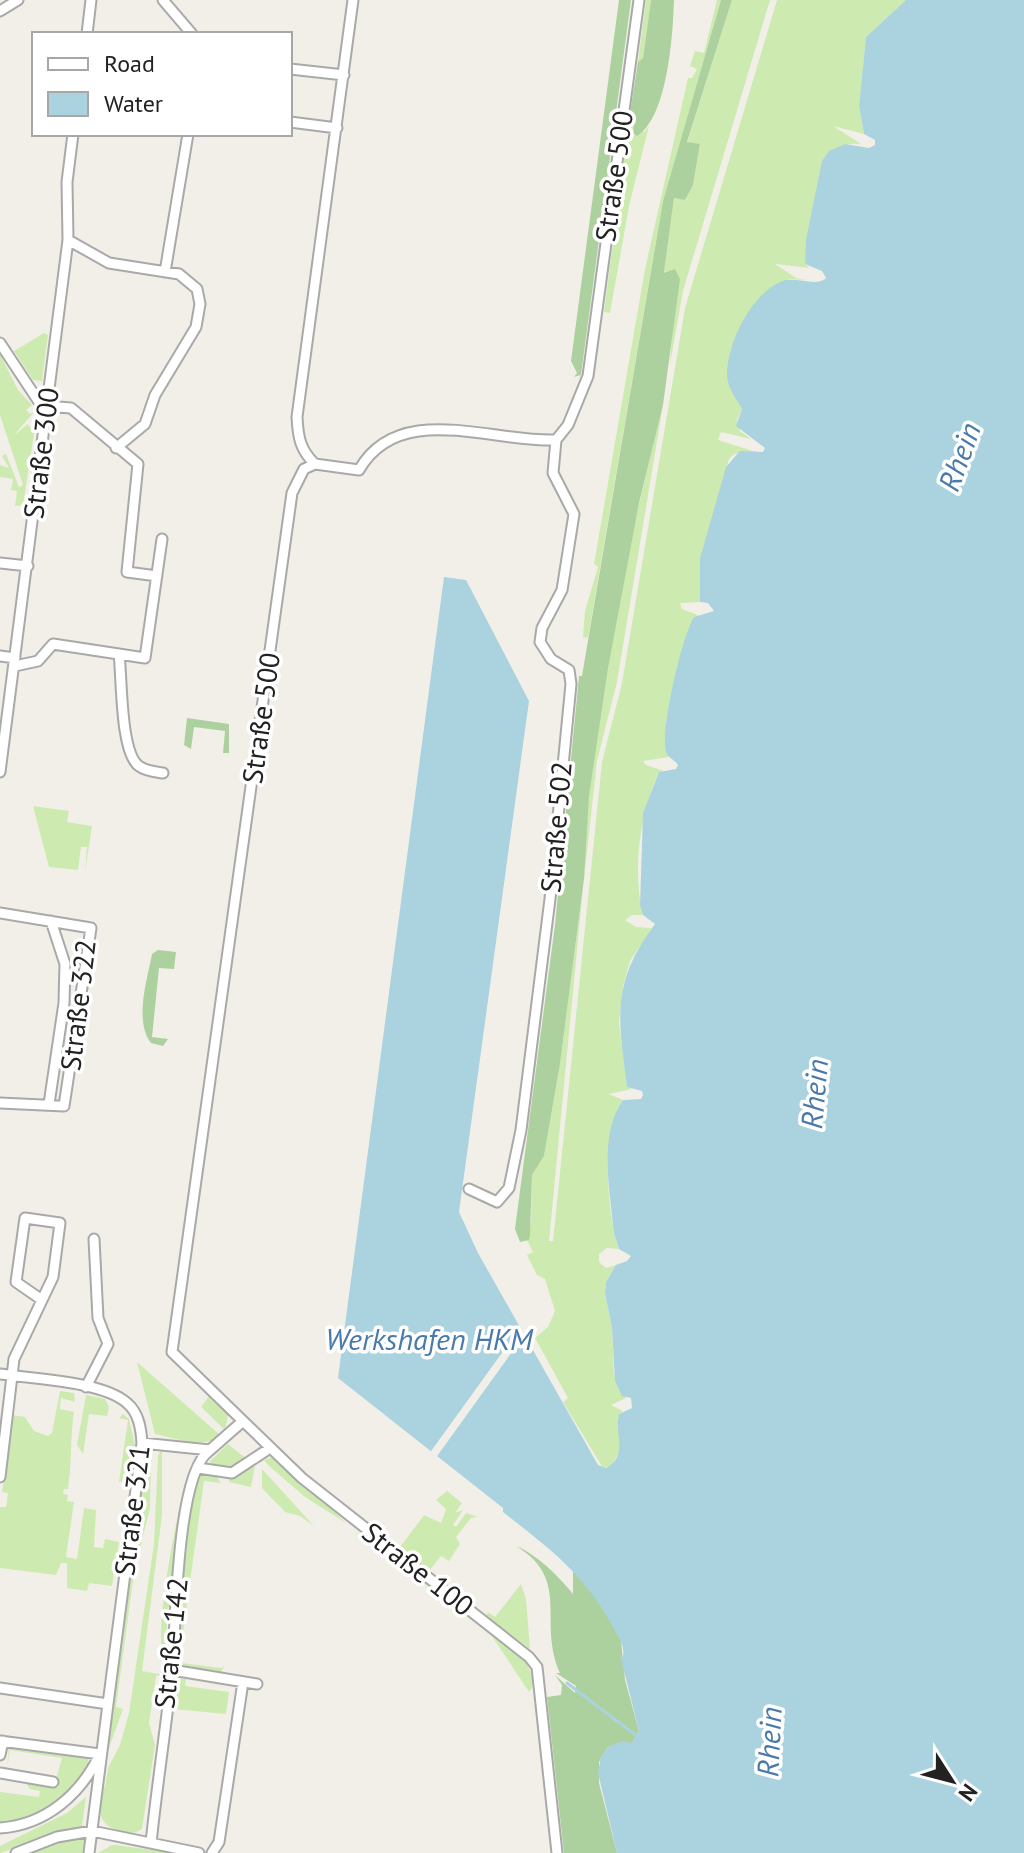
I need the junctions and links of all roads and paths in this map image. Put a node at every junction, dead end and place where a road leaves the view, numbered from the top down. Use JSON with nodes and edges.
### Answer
{"nodes":[{"id":1,"x":18,"y":0,"type":"edge"},
{"id":2,"x":91,"y":0,"type":"edge"},
{"id":3,"x":163,"y":0,"type":"edge"},
{"id":4,"x":353,"y":0,"type":"edge"},
{"id":5,"x":639,"y":0,"type":"edge"},
{"id":6,"x":0,"y":11,"type":"edge"},
{"id":7,"x":87,"y":32,"type":"edge"},
{"id":8,"x":191,"y":32,"type":"edge"},
{"id":9,"x":292,"y":69,"type":"edge"},
{"id":10,"x":344,"y":75,"type":"junction"},
{"id":11,"x":292,"y":122,"type":"edge"},
{"id":12,"x":337,"y":128,"type":"junction"},
{"id":13,"x":73,"y":136,"type":"edge"},
{"id":14,"x":188,"y":136,"type":"edge"},
{"id":15,"x":68,"y":240,"type":"junction"},
{"id":16,"x":165,"y":272,"type":"junction"},
{"id":17,"x":0,"y":343,"type":"edge"},
{"id":18,"x":46,"y":406,"type":"junction"},
{"id":19,"x":556,"y":440,"type":"junction"},
{"id":20,"x":116,"y":448,"type":"junction"},
{"id":21,"x":315,"y":464,"type":"junction"},
{"id":22,"x":162,"y":539,"type":"dead end"},
{"id":23,"x":0,"y":563,"type":"edge"},
{"id":24,"x":28,"y":566,"type":"junction"},
{"id":25,"x":157,"y":576,"type":"junction"},
{"id":26,"x":119,"y":654,"type":"junction"},
{"id":27,"x":0,"y":656,"type":"edge"},
{"id":28,"x":15,"y":662,"type":"junction"},
{"id":29,"x":0,"y":772,"type":"edge"},
{"id":30,"x":163,"y":773,"type":"dead end"},
{"id":31,"x":0,"y":913,"type":"edge"},
{"id":32,"x":51,"y":921,"type":"junction"},
{"id":33,"x":0,"y":1103,"type":"edge"},
{"id":34,"x":49,"y":1104,"type":"junction"},
{"id":35,"x":469,"y":1189,"type":"dead end"},
{"id":36,"x":94,"y":1239,"type":"dead end"},
{"id":37,"x":42,"y":1300,"type":"junction"},
{"id":38,"x":0,"y":1374,"type":"edge"},
{"id":39,"x":13,"y":1376,"type":"junction"},
{"id":40,"x":86,"y":1387,"type":"junction"},
{"id":41,"x":243,"y":1421,"type":"junction"},
{"id":42,"x":142,"y":1443,"type":"junction"},
{"id":43,"x":270,"y":1448,"type":"junction"},
{"id":44,"x":210,"y":1450,"type":"junction"},
{"id":45,"x":198,"y":1468,"type":"junction"},
{"id":46,"x":0,"y":1477,"type":"edge"},
{"id":47,"x":172,"y":1670,"type":"junction"},
{"id":48,"x":243,"y":1682,"type":"junction"},
{"id":49,"x":257,"y":1684,"type":"dead end"},
{"id":50,"x":0,"y":1688,"type":"edge"},
{"id":51,"x":108,"y":1704,"type":"junction"},
{"id":52,"x":1,"y":1741,"type":"edge"},
{"id":53,"x":100,"y":1754,"type":"junction"},
{"id":54,"x":0,"y":1755,"type":"edge"},
{"id":55,"x":0,"y":1773,"type":"edge"},
{"id":56,"x":53,"y":1782,"type":"dead end"},
{"id":57,"x":0,"y":1828,"type":"edge"},
{"id":58,"x":92,"y":1831,"type":"junction"},
{"id":59,"x":151,"y":1843,"type":"junction"},
{"id":60,"x":16,"y":1853,"type":"edge"},
{"id":61,"x":89,"y":1853,"type":"edge"},
{"id":62,"x":199,"y":1853,"type":"edge"},
{"id":63,"x":212,"y":1853,"type":"edge"},
{"id":64,"x":557,"y":1853,"type":"edge"}],
"edges":[{"from":1,"to":6,"type":"street"},
{"from":2,"to":7,"type":"street"},
{"from":3,"to":8,"type":"street"},
{"from":4,"to":10,"type":"street"},
{"from":5,"to":19,"type":"street","name":"Straße 500"},
{"from":9,"to":10,"type":"street"},
{"from":10,"to":12,"type":"street"},
{"from":11,"to":12,"type":"street"},
{"from":12,"to":21,"type":"street"},
{"from":13,"to":15,"type":"street","name":"Straße 300"},
{"from":14,"to":16,"type":"street"},
{"from":15,"to":16,"type":"street"},
{"from":15,"to":18,"type":"street","name":"Straße 300"},
{"from":16,"to":20,"type":"street"},
{"from":17,"to":18,"type":"street"},
{"from":18,"to":20,"type":"street"},
{"from":18,"to":24,"type":"street","name":"Straße 300"},
{"from":19,"to":21,"type":"street"},
{"from":19,"to":35,"type":"street","name":"Straße 502"},
{"from":20,"to":25,"type":"street"},
{"from":21,"to":41,"type":"street","name":"Straße 500"},
{"from":22,"to":25,"type":"street"},
{"from":23,"to":24,"type":"street"},
{"from":24,"to":28,"type":"street","name":"Straße 300"},
{"from":25,"to":26,"type":"street"},
{"from":26,"to":28,"type":"street"},
{"from":26,"to":30,"type":"street"},
{"from":27,"to":28,"type":"street"},
{"from":28,"to":29,"type":"street","name":"Straße 300"},
{"from":31,"to":32,"type":"street","name":"Straße 322"},
{"from":32,"to":34,"type":"street"},
{"from":32,"to":34,"type":"street","name":"Straße 322"},
{"from":33,"to":34,"type":"street","name":"Straße 322"},
{"from":36,"to":40,"type":"street"},
{"from":37,"to":37,"type":"street"},
{"from":37,"to":39,"type":"street"},
{"from":38,"to":39,"type":"street","name":"Straße 321"},
{"from":39,"to":40,"type":"street","name":"Straße 321"},
{"from":39,"to":46,"type":"street"},
{"from":40,"to":42,"type":"street","name":"Straße 321"},
{"from":41,"to":43,"type":"street","name":"Straße 100"},
{"from":41,"to":44,"type":"street"},
{"from":42,"to":44,"type":"street"},
{"from":42,"to":51,"type":"street","name":"Straße 321"},
{"from":43,"to":45,"type":"street"},
{"from":43,"to":64,"type":"street","name":"Straße 100"},
{"from":44,"to":45,"type":"street","name":"Straße 142"},
{"from":45,"to":47,"type":"street","name":"Straße 142"},
{"from":47,"to":48,"type":"street"},
{"from":47,"to":59,"type":"street","name":"Straße 142"},
{"from":48,"to":49,"type":"street"},
{"from":48,"to":63,"type":"street"},
{"from":50,"to":51,"type":"street"},
{"from":51,"to":53,"type":"street","name":"Straße 321"},
{"from":52,"to":53,"type":"street"},
{"from":52,"to":54,"type":"street"},
{"from":53,"to":57,"type":"street"},
{"from":53,"to":58,"type":"street","name":"Straße 321"},
{"from":55,"to":56,"type":"street"},
{"from":58,"to":59,"type":"street"},
{"from":58,"to":60,"type":"street"},
{"from":58,"to":61,"type":"street","name":"Straße 321"},
{"from":59,"to":62,"type":"street"}]}
